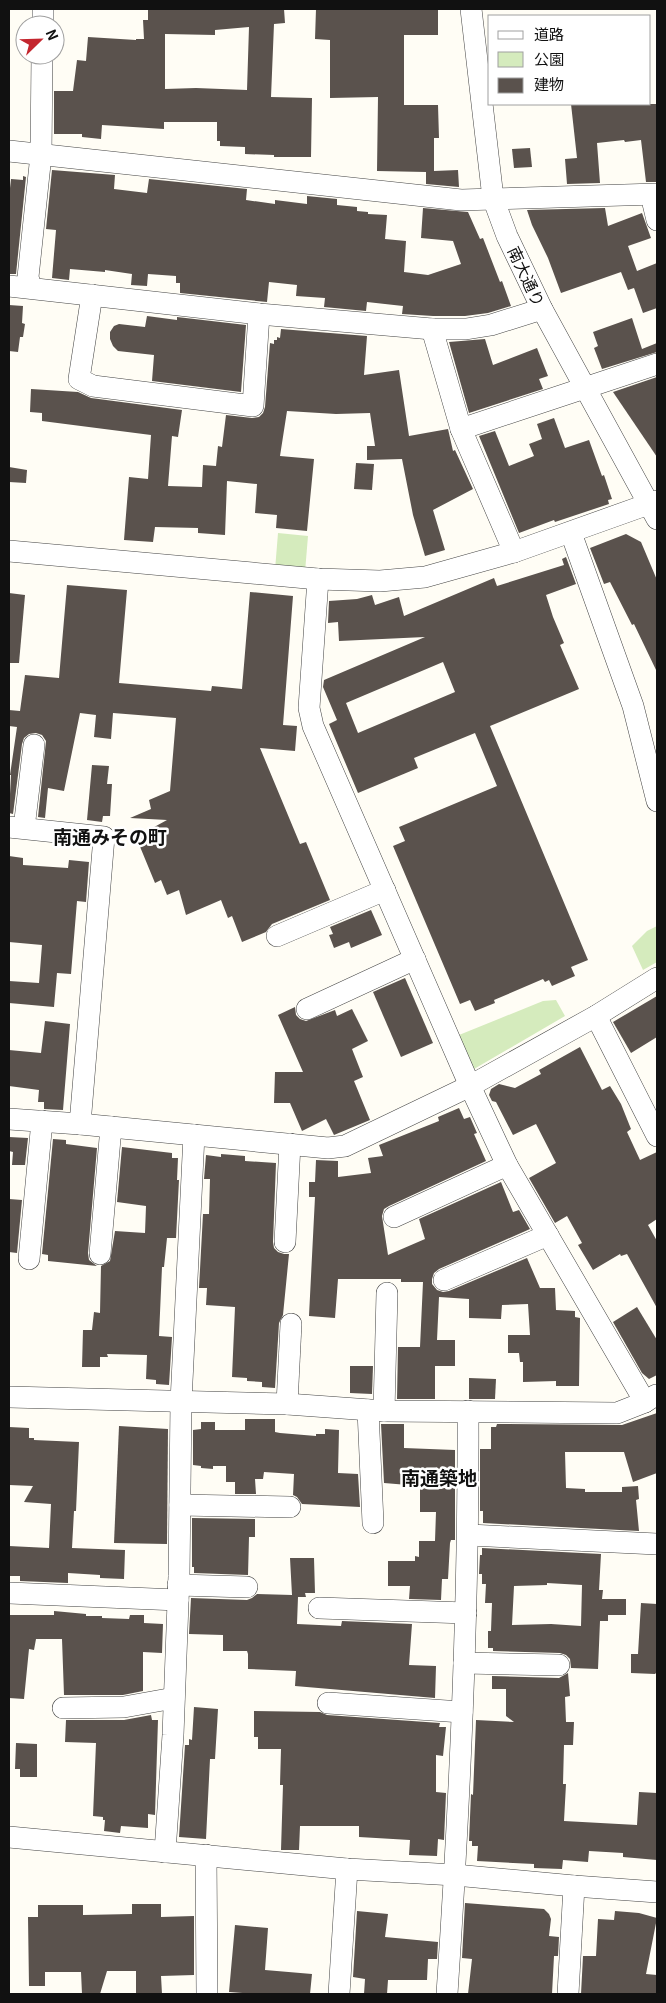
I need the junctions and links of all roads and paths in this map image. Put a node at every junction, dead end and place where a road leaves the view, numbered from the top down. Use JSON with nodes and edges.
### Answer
{"nodes":[{"id":1,"x":471,"y":9,"type":"edge"},
{"id":2,"x":42,"y":65,"type":"edge"},
{"id":3,"x":9,"y":151,"type":"edge"},
{"id":4,"x":41,"y":155,"type":"junction"},
{"id":5,"x":654,"y":194,"type":"edge"},
{"id":6,"x":492,"y":198,"type":"junction"},
{"id":7,"x":657,"y":220,"type":"edge"},
{"id":8,"x":9,"y":286,"type":"edge"},
{"id":9,"x":31,"y":288,"type":"junction"},
{"id":10,"x":92,"y":295,"type":"junction"},
{"id":11,"x":542,"y":310,"type":"junction"},
{"id":12,"x":259,"y":314,"type":"junction"},
{"id":13,"x":432,"y":329,"type":"junction"},
{"id":14,"x":657,"y":364,"type":"edge"},
{"id":15,"x":587,"y":388,"type":"junction"},
{"id":16,"x":461,"y":429,"type":"junction"},
{"id":17,"x":655,"y":508,"type":"edge"},
{"id":18,"x":571,"y":533,"type":"junction"},
{"id":19,"x":9,"y":551,"type":"edge"},
{"id":20,"x":514,"y":552,"type":"junction"},
{"id":21,"x":318,"y":579,"type":"junction"},
{"id":22,"x":34,"y":744,"type":"dead end"},
{"id":23,"x":657,"y":801,"type":"edge"},
{"id":24,"x":16,"y":828,"type":"edge"},
{"id":25,"x":385,"y":890,"type":"junction"},
{"id":26,"x":277,"y":936,"type":"dead end"},
{"id":27,"x":415,"y":959,"type":"junction"},
{"id":28,"x":657,"y":978,"type":"edge"},
{"id":29,"x":307,"y":1009,"type":"dead end"},
{"id":30,"x":596,"y":1016,"type":"junction"},
{"id":31,"x":470,"y":1086,"type":"junction"},
{"id":32,"x":9,"y":1119,"type":"edge"},
{"id":33,"x":42,"y":1121,"type":"junction"},
{"id":34,"x":80,"y":1124,"type":"junction"},
{"id":35,"x":111,"y":1127,"type":"junction"},
{"id":36,"x":194,"y":1136,"type":"junction"},
{"id":37,"x":657,"y":1136,"type":"edge"},
{"id":38,"x":290,"y":1144,"type":"junction"},
{"id":39,"x":507,"y":1165,"type":"junction"},
{"id":40,"x":394,"y":1217,"type":"dead end"},
{"id":41,"x":548,"y":1235,"type":"junction"},
{"id":42,"x":285,"y":1242,"type":"dead end"},
{"id":43,"x":100,"y":1254,"type":"dead end"},
{"id":44,"x":29,"y":1259,"type":"dead end"},
{"id":45,"x":444,"y":1280,"type":"dead end"},
{"id":46,"x":386,"y":1293,"type":"dead end"},
{"id":47,"x":291,"y":1324,"type":"dead end"},
{"id":48,"x":9,"y":1397,"type":"edge"},
{"id":49,"x":651,"y":1398,"type":"edge"},
{"id":50,"x":181,"y":1402,"type":"junction"},
{"id":51,"x":287,"y":1404,"type":"junction"},
{"id":52,"x":376,"y":1410,"type":"junction"},
{"id":53,"x":468,"y":1412,"type":"junction"},
{"id":54,"x":180,"y":1505,"type":"junction"},
{"id":55,"x":290,"y":1507,"type":"dead end"},
{"id":56,"x":373,"y":1523,"type":"dead end"},
{"id":57,"x":469,"y":1535,"type":"junction"},
{"id":58,"x":657,"y":1544,"type":"edge"},
{"id":59,"x":247,"y":1587,"type":"dead end"},
{"id":60,"x":9,"y":1592,"type":"edge"},
{"id":61,"x":178,"y":1592,"type":"junction"},
{"id":62,"x":319,"y":1608,"type":"dead end"},
{"id":63,"x":466,"y":1613,"type":"junction"},
{"id":64,"x":464,"y":1663,"type":"junction"},
{"id":65,"x":559,"y":1665,"type":"dead end"},
{"id":66,"x":174,"y":1698,"type":"junction"},
{"id":67,"x":328,"y":1703,"type":"dead end"},
{"id":68,"x":63,"y":1708,"type":"dead end"},
{"id":69,"x":462,"y":1712,"type":"junction"},
{"id":70,"x":9,"y":1837,"type":"edge"},
{"id":71,"x":165,"y":1852,"type":"junction"},
{"id":72,"x":206,"y":1855,"type":"junction"},
{"id":73,"x":347,"y":1869,"type":"junction"},
{"id":74,"x":455,"y":1875,"type":"junction"},
{"id":75,"x":574,"y":1886,"type":"junction"},
{"id":76,"x":657,"y":1892,"type":"edge"},
{"id":77,"x":207,"y":1994,"type":"edge"},
{"id":78,"x":339,"y":1994,"type":"edge"},
{"id":79,"x":447,"y":1994,"type":"edge"},
{"id":80,"x":568,"y":1994,"type":"edge"}],
"edges":[{"from":1,"to":6,"type":"street","name":"南大通り"},
{"from":2,"to":4,"type":"street"},
{"from":3,"to":4,"type":"street"},
{"from":4,"to":6,"type":"street"},
{"from":4,"to":9,"type":"street"},
{"from":5,"to":6,"type":"street"},
{"from":5,"to":7,"type":"street"},
{"from":6,"to":11,"type":"street","name":"南大通り"},
{"from":8,"to":9,"type":"street"},
{"from":9,"to":10,"type":"street"},
{"from":10,"to":12,"type":"street"},
{"from":10,"to":12,"type":"street"},
{"from":11,"to":13,"type":"street"},
{"from":11,"to":15,"type":"street","name":"南大通り"},
{"from":12,"to":13,"type":"street"},
{"from":13,"to":16,"type":"street"},
{"from":14,"to":15,"type":"street"},
{"from":15,"to":16,"type":"street"},
{"from":15,"to":17,"type":"street","name":"南大通り"},
{"from":16,"to":20,"type":"street"},
{"from":17,"to":18,"type":"street"},
{"from":18,"to":20,"type":"street"},
{"from":18,"to":23,"type":"street"},
{"from":19,"to":21,"type":"street"},
{"from":20,"to":21,"type":"street"},
{"from":21,"to":25,"type":"street"},
{"from":22,"to":24,"type":"street"},
{"from":24,"to":34,"type":"street"},
{"from":25,"to":26,"type":"street"},
{"from":25,"to":27,"type":"street"},
{"from":27,"to":29,"type":"street"},
{"from":27,"to":31,"type":"street"},
{"from":28,"to":30,"type":"street"},
{"from":30,"to":31,"type":"street"},
{"from":30,"to":37,"type":"street"},
{"from":31,"to":38,"type":"street"},
{"from":31,"to":39,"type":"street"},
{"from":32,"to":33,"type":"street"},
{"from":33,"to":34,"type":"street"},
{"from":33,"to":44,"type":"street"},
{"from":34,"to":35,"type":"street"},
{"from":35,"to":36,"type":"street"},
{"from":35,"to":43,"type":"street"},
{"from":36,"to":38,"type":"street"},
{"from":36,"to":50,"type":"street"},
{"from":38,"to":42,"type":"street"},
{"from":39,"to":40,"type":"street"},
{"from":39,"to":41,"type":"street"},
{"from":41,"to":45,"type":"street"},
{"from":41,"to":49,"type":"street"},
{"from":46,"to":52,"type":"street"},
{"from":47,"to":51,"type":"street"},
{"from":48,"to":50,"type":"street"},
{"from":49,"to":53,"type":"street"},
{"from":50,"to":51,"type":"street"},
{"from":50,"to":54,"type":"street"},
{"from":51,"to":52,"type":"street"},
{"from":52,"to":53,"type":"street"},
{"from":52,"to":56,"type":"street"},
{"from":53,"to":57,"type":"street"},
{"from":54,"to":55,"type":"street"},
{"from":54,"to":61,"type":"street"},
{"from":57,"to":58,"type":"street"},
{"from":57,"to":63,"type":"street"},
{"from":59,"to":61,"type":"street"},
{"from":60,"to":61,"type":"street"},
{"from":61,"to":66,"type":"street"},
{"from":62,"to":63,"type":"street"},
{"from":63,"to":64,"type":"street"},
{"from":64,"to":65,"type":"street"},
{"from":64,"to":69,"type":"street"},
{"from":66,"to":68,"type":"street"},
{"from":66,"to":71,"type":"street"},
{"from":67,"to":69,"type":"street"},
{"from":69,"to":74,"type":"street"},
{"from":70,"to":71,"type":"street"},
{"from":71,"to":72,"type":"street"},
{"from":72,"to":73,"type":"street"},
{"from":72,"to":77,"type":"street"},
{"from":73,"to":74,"type":"street"},
{"from":73,"to":78,"type":"street"},
{"from":74,"to":75,"type":"street"},
{"from":74,"to":79,"type":"street"},
{"from":75,"to":76,"type":"street"},
{"from":75,"to":80,"type":"street"}]}
